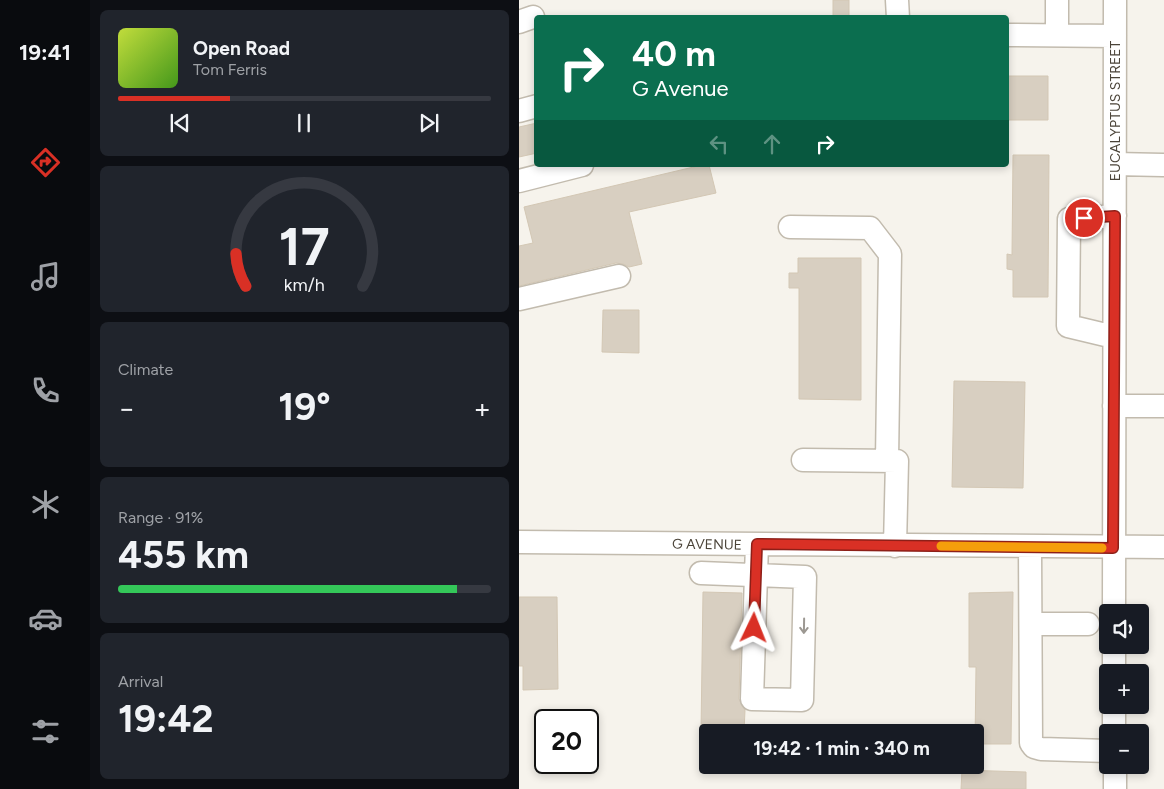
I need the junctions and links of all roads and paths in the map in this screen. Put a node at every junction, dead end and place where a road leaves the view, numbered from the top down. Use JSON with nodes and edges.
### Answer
{"nodes":[{"id":1,"x":897,"y":0,"type":"edge"},
{"id":2,"x":1057,"y":0,"type":"edge"},
{"id":3,"x":1115,"y":0,"type":"edge"},
{"id":4,"x":898,"y":15,"type":"edge"},
{"id":5,"x":1009,"y":35,"type":"edge"},
{"id":6,"x":1057,"y":35,"type":"junction"},
{"id":7,"x":1115,"y":36,"type":"junction"},
{"id":8,"x":534,"y":107,"type":"edge"},
{"id":9,"x":519,"y":110,"type":"edge"},
{"id":10,"x":1115,"y":164,"type":"junction"},
{"id":11,"x":1163,"y":165,"type":"dead end"},
{"id":12,"x":574,"y":167,"type":"edge"},
{"id":13,"x":519,"y":181,"type":"edge"},
{"id":14,"x":1115,"y":216,"type":"junction"},
{"id":15,"x":790,"y":227,"type":"dead end"},
{"id":16,"x":619,"y":276,"type":"dead end"},
{"id":17,"x":519,"y":299,"type":"edge"},
{"id":18,"x":1114,"y":337,"type":"junction"},
{"id":19,"x":1114,"y":406,"type":"junction"},
{"id":20,"x":1164,"y":406,"type":"edge"},
{"id":21,"x":803,"y":460,"type":"dead end"},
{"id":22,"x":887,"y":460,"type":"junction"},
{"id":23,"x":519,"y":542,"type":"edge"},
{"id":24,"x":757,"y":544,"type":"junction"},
{"id":25,"x":895,"y":546,"type":"junction"},
{"id":26,"x":1030,"y":547,"type":"junction"},
{"id":27,"x":1164,"y":547,"type":"edge"},
{"id":28,"x":1113,"y":548,"type":"junction"},
{"id":29,"x":701,"y":573,"type":"dead end"},
{"id":30,"x":756,"y":575,"type":"junction"},
{"id":31,"x":1113,"y":604,"type":"edge"},
{"id":32,"x":1031,"y":624,"type":"junction"},
{"id":33,"x":1088,"y":624,"type":"dead end"},
{"id":34,"x":1099,"y":751,"type":"edge"},
{"id":35,"x":1115,"y":774,"type":"edge"},
{"id":36,"x":1115,"y":789,"type":"edge"}],
"edges":[{"from":1,"to":4,"type":"street"},
{"from":2,"to":6,"type":"street"},
{"from":3,"to":7,"type":"street","name":"EUCALYPTUS STREET"},
{"from":5,"to":6,"type":"street"},
{"from":6,"to":7,"type":"street"},
{"from":7,"to":10,"type":"street","name":"EUCALYPTUS STREET"},
{"from":8,"to":9,"type":"street"},
{"from":10,"to":11,"type":"street"},
{"from":10,"to":14,"type":"street","name":"EUCALYPTUS STREET"},
{"from":12,"to":13,"type":"street"},
{"from":14,"to":18,"type":"street","name":"EUCALYPTUS STREET"},
{"from":14,"to":18,"type":"street"},
{"from":15,"to":22,"type":"street"},
{"from":16,"to":17,"type":"street"},
{"from":18,"to":19,"type":"street","name":"EUCALYPTUS STREET"},
{"from":19,"to":20,"type":"street"},
{"from":19,"to":28,"type":"street","name":"EUCALYPTUS STREET"},
{"from":21,"to":22,"type":"street"},
{"from":22,"to":25,"type":"street"},
{"from":23,"to":24,"type":"street","name":"G AVENUE"},
{"from":24,"to":25,"type":"street","name":"G AVENUE"},
{"from":24,"to":30,"type":"street"},
{"from":25,"to":26,"type":"street","name":"G AVENUE"},
{"from":26,"to":28,"type":"street","name":"G AVENUE"},
{"from":26,"to":32,"type":"street"},
{"from":27,"to":28,"type":"street","name":"G AVENUE"},
{"from":28,"to":31,"type":"street","name":"EUCALYPTUS STREET"},
{"from":29,"to":30,"type":"street"},
{"from":30,"to":30,"type":"street","one_way":true},
{"from":32,"to":33,"type":"street"},
{"from":32,"to":34,"type":"street"},
{"from":35,"to":36,"type":"street"}]}
